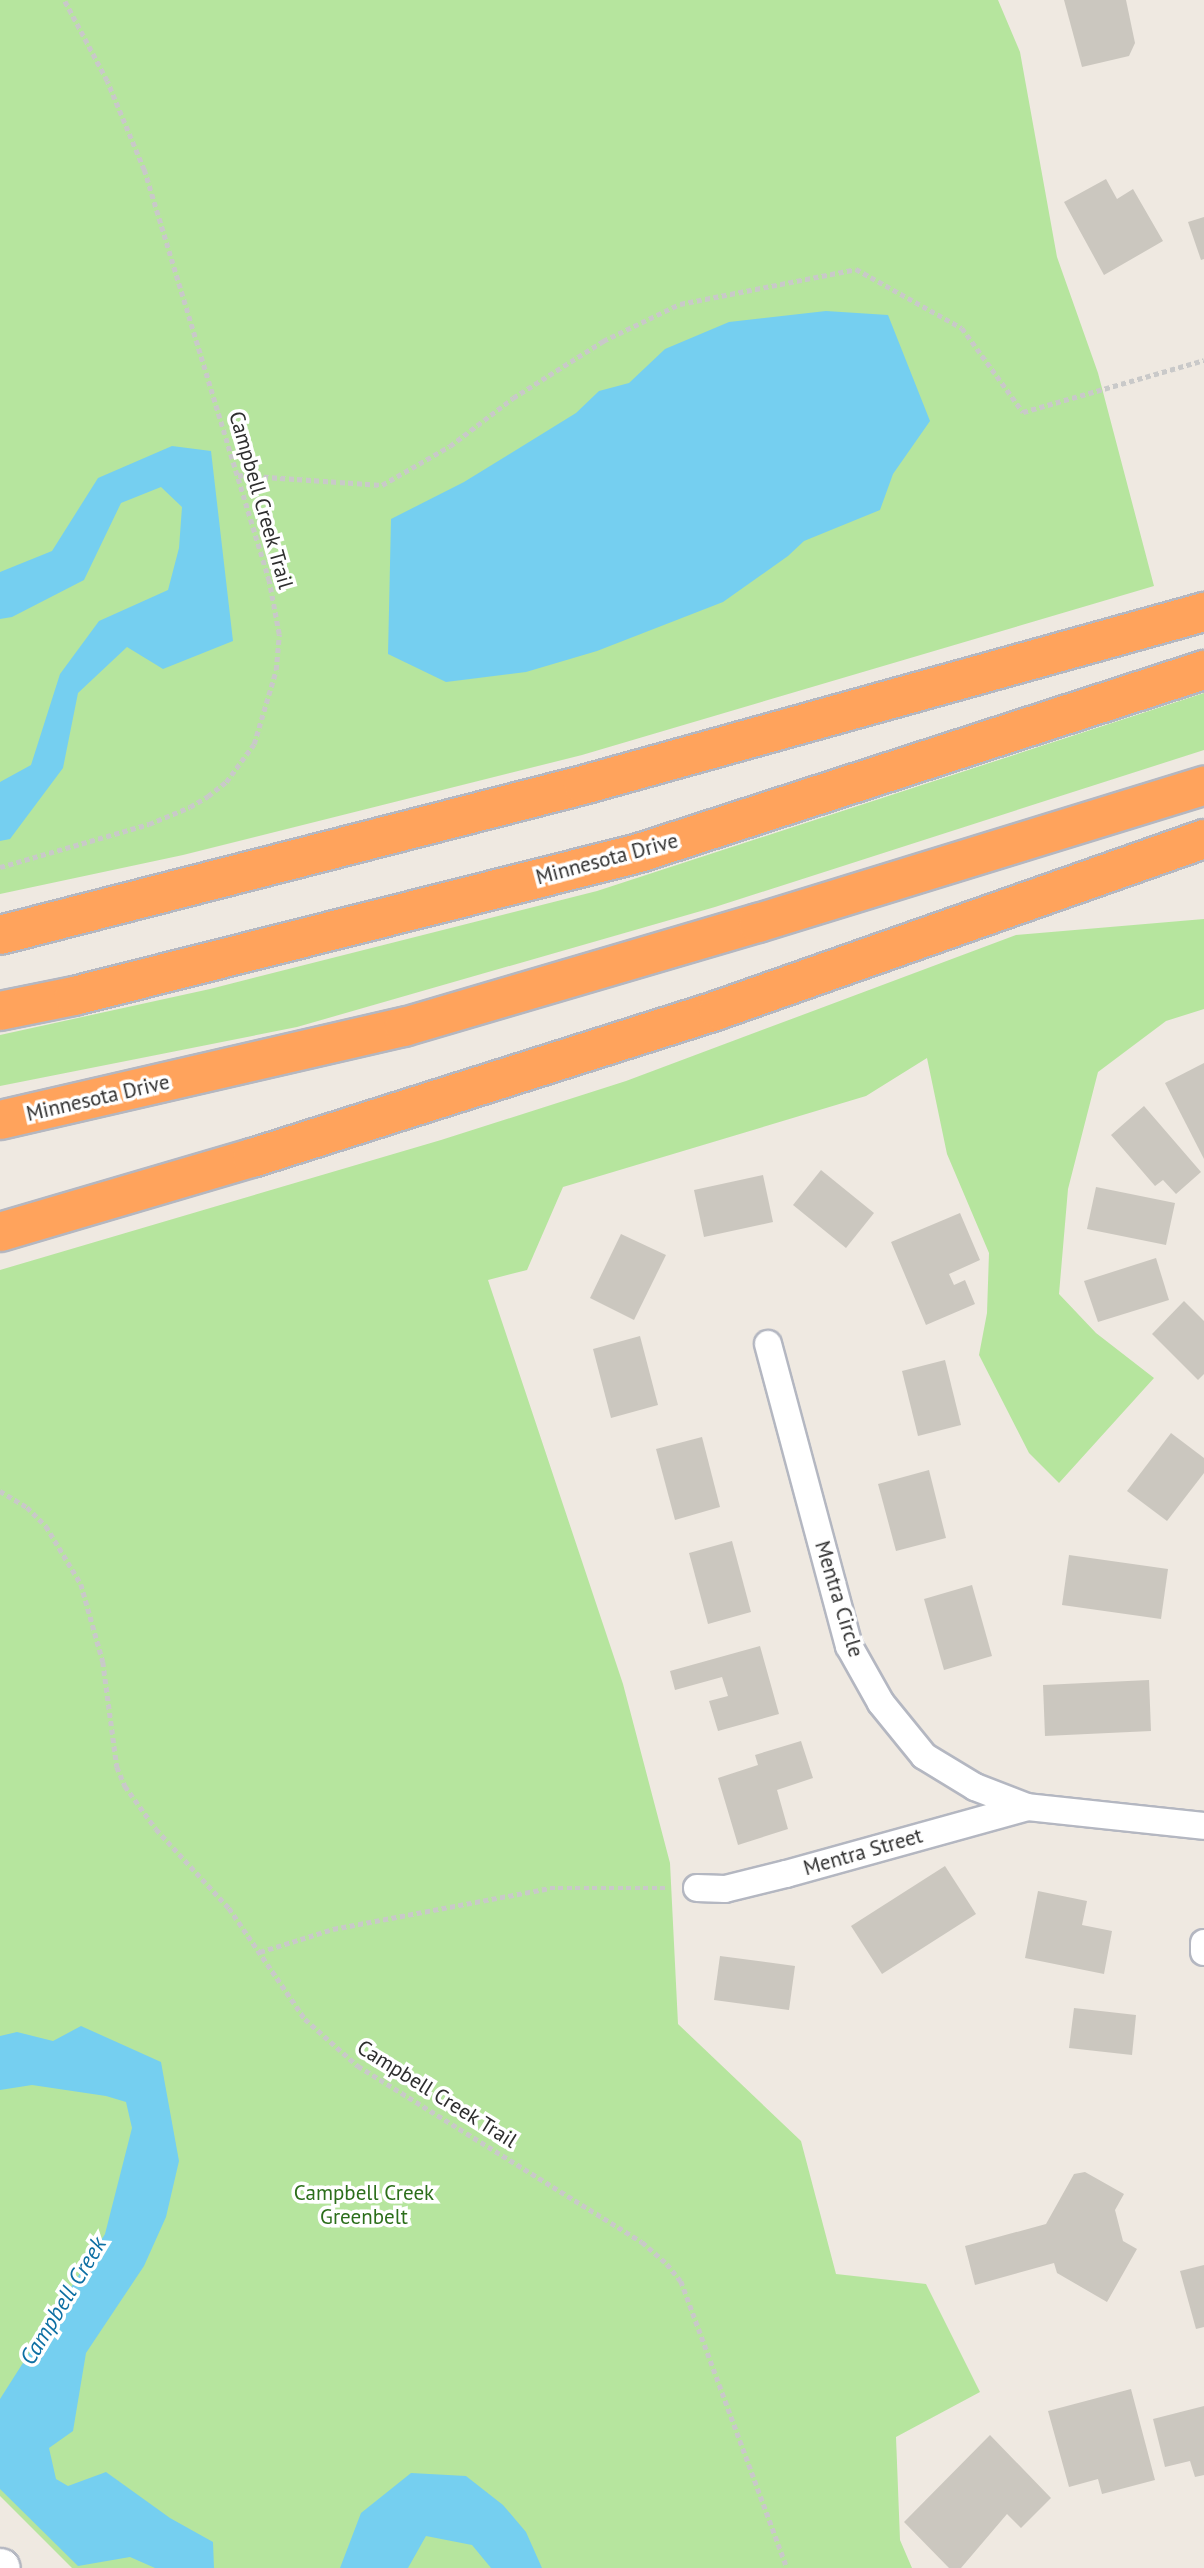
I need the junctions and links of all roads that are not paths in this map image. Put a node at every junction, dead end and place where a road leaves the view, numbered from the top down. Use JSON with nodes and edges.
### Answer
{"nodes":[{"id":1,"x":1204,"y":612,"type":"edge"},
{"id":2,"x":1204,"y":670,"type":"edge"},
{"id":3,"x":1204,"y":786,"type":"edge"},
{"id":4,"x":1204,"y":839,"type":"edge"},
{"id":5,"x":0,"y":934,"type":"edge"},
{"id":6,"x":0,"y":1011,"type":"edge"},
{"id":7,"x":0,"y":1120,"type":"edge"},
{"id":8,"x":0,"y":1232,"type":"edge"},
{"id":9,"x":768,"y":1344,"type":"dead end"},
{"id":10,"x":1027,"y":1807,"type":"junction"},
{"id":11,"x":1204,"y":1826,"type":"edge"},
{"id":12,"x":696,"y":1888,"type":"road end"},
{"id":13,"x":1204,"y":1943,"type":"edge"},
{"id":14,"x":1204,"y":1952,"type":"edge"}],
"edges":[{"from":1,"to":5,"type":"highway"},
{"from":2,"to":6,"type":"highway","name":"Minnesota Drive"},
{"from":3,"to":7,"type":"highway","name":"Minnesota Drive"},
{"from":4,"to":8,"type":"highway"},
{"from":9,"to":10,"type":"street","name":"Mentra Circle"},
{"from":10,"to":11,"type":"street","name":"Mentra Circle"},
{"from":10,"to":12,"type":"street","name":"Mentra Street"},
{"from":13,"to":14,"type":"street"}]}
